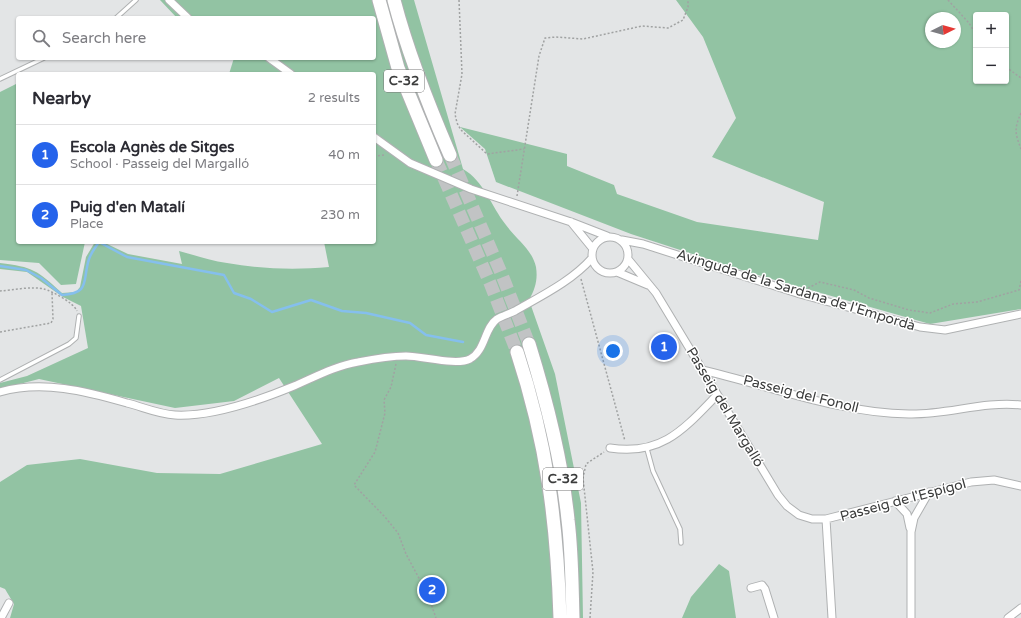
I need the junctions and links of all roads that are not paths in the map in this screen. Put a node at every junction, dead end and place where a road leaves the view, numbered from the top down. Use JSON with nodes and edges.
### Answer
{"nodes":[{"id":1,"x":136,"y":0,"type":"edge"},
{"id":2,"x":169,"y":0,"type":"edge"},
{"id":3,"x":379,"y":0,"type":"edge"},
{"id":4,"x":394,"y":0,"type":"edge"},
{"id":5,"x":118,"y":16,"type":"edge"},
{"id":6,"x":186,"y":16,"type":"edge"},
{"id":7,"x":40,"y":60,"type":"edge"},
{"id":8,"x":272,"y":60,"type":"edge"},
{"id":9,"x":288,"y":72,"type":"edge"},
{"id":10,"x":0,"y":79,"type":"edge"},
{"id":11,"x":376,"y":138,"type":"edge"},
{"id":12,"x":450,"y":155,"type":"tunnel mouth"},
{"id":13,"x":436,"y":160,"type":"tunnel mouth"},
{"id":14,"x":571,"y":222,"type":"junction"},
{"id":15,"x":607,"y":236,"type":"junction"},
{"id":16,"x":622,"y":240,"type":"junction"},
{"id":17,"x":643,"y":244,"type":"junction"},
{"id":18,"x":592,"y":249,"type":"junction"},
{"id":19,"x":628,"y":255,"type":"junction"},
{"id":20,"x":592,"y":258,"type":"junction"},
{"id":21,"x":598,"y":269,"type":"junction"},
{"id":22,"x":581,"y":271,"type":"junction"},
{"id":23,"x":617,"y":272,"type":"junction"},
{"id":24,"x":651,"y":287,"type":"junction"},
{"id":25,"x":1021,"y":314,"type":"edge"},
{"id":26,"x":79,"y":316,"type":"road end"},
{"id":27,"x":529,"y":344,"type":"tunnel mouth"},
{"id":28,"x":516,"y":352,"type":"tunnel mouth"},
{"id":29,"x":702,"y":370,"type":"junction"},
{"id":30,"x":0,"y":380,"type":"edge"},
{"id":31,"x":0,"y":392,"type":"edge"},
{"id":32,"x":717,"y":395,"type":"junction"},
{"id":33,"x":1021,"y":405,"type":"edge"},
{"id":34,"x":610,"y":448,"type":"road end"},
{"id":35,"x":647,"y":448,"type":"junction"},
{"id":36,"x":1021,"y":486,"type":"edge"},
{"id":37,"x":929,"y":492,"type":"junction"},
{"id":38,"x":895,"y":501,"type":"junction"},
{"id":39,"x":787,"y":506,"type":"joint"},
{"id":40,"x":826,"y":519,"type":"junction"},
{"id":41,"x":912,"y":532,"type":"junction"},
{"id":42,"x":681,"y":543,"type":"dead end"},
{"id":43,"x":751,"y":588,"type":"dead end"},
{"id":44,"x":9,"y":603,"type":"dead end"},
{"id":45,"x":1021,"y":608,"type":"edge"},
{"id":46,"x":1,"y":618,"type":"edge"},
{"id":47,"x":560,"y":618,"type":"edge"},
{"id":48,"x":573,"y":618,"type":"edge"},
{"id":49,"x":774,"y":618,"type":"edge"},
{"id":50,"x":832,"y":618,"type":"edge"},
{"id":51,"x":910,"y":618,"type":"edge"},
{"id":52,"x":1008,"y":618,"type":"edge"}],
"edges":[{"from":1,"to":5,"type":"lane"},
{"from":2,"to":6,"type":"street"},
{"from":3,"to":13,"type":"highway","number":"C-32"},
{"from":4,"to":12,"type":"highway","number":"C-32"},
{"from":7,"to":10,"type":"lane"},
{"from":8,"to":9,"type":"street"},
{"from":11,"to":14,"type":"street"},
{"from":14,"to":15,"type":"street"},
{"from":14,"to":18,"type":"street"},
{"from":15,"to":16,"type":"street"},
{"from":15,"to":18,"type":"street"},
{"from":16,"to":17,"type":"street","name":"Avinguda de la Sardana de l'Empordà"},
{"from":16,"to":19,"type":"street"},
{"from":17,"to":19,"type":"street"},
{"from":17,"to":25,"type":"street","name":"Avinguda de la Sardana de l'Empordà"},
{"from":18,"to":20,"type":"street"},
{"from":19,"to":23,"type":"street"},
{"from":19,"to":24,"type":"street","name":"Passeig del Margalló"},
{"from":20,"to":21,"type":"street"},
{"from":20,"to":22,"type":"street"},
{"from":21,"to":22,"type":"street"},
{"from":21,"to":23,"type":"street"},
{"from":22,"to":31,"type":"street"},
{"from":23,"to":24,"type":"street"},
{"from":24,"to":29,"type":"street","name":"Passeig del Margalló"},
{"from":26,"to":30,"type":"lane"},
{"from":27,"to":48,"type":"highway","number":"C-32"},
{"from":28,"to":47,"type":"highway","number":"C-32"},
{"from":29,"to":32,"type":"street","name":"Passeig del Margalló"},
{"from":29,"to":33,"type":"street","name":"Passeig del Fonoll"},
{"from":32,"to":35,"type":"street"},
{"from":32,"to":39,"type":"street","name":"Passeig del Margalló"},
{"from":34,"to":35,"type":"street"},
{"from":35,"to":42,"type":"lane"},
{"from":36,"to":37,"type":"street","name":"Passeig de l'Espígol"},
{"from":37,"to":38,"type":"street","name":"Passeig de l'Espígol"},
{"from":37,"to":41,"type":"street"},
{"from":38,"to":40,"type":"street","name":"Passeig de l'Espígol"},
{"from":38,"to":41,"type":"street"},
{"from":39,"to":40,"type":"street","name":"Passeig de l'Espígol"},
{"from":40,"to":50,"type":"street"},
{"from":41,"to":51,"type":"street"},
{"from":43,"to":49,"type":"street"},
{"from":44,"to":46,"type":"street"},
{"from":45,"to":52,"type":"street"}]}
